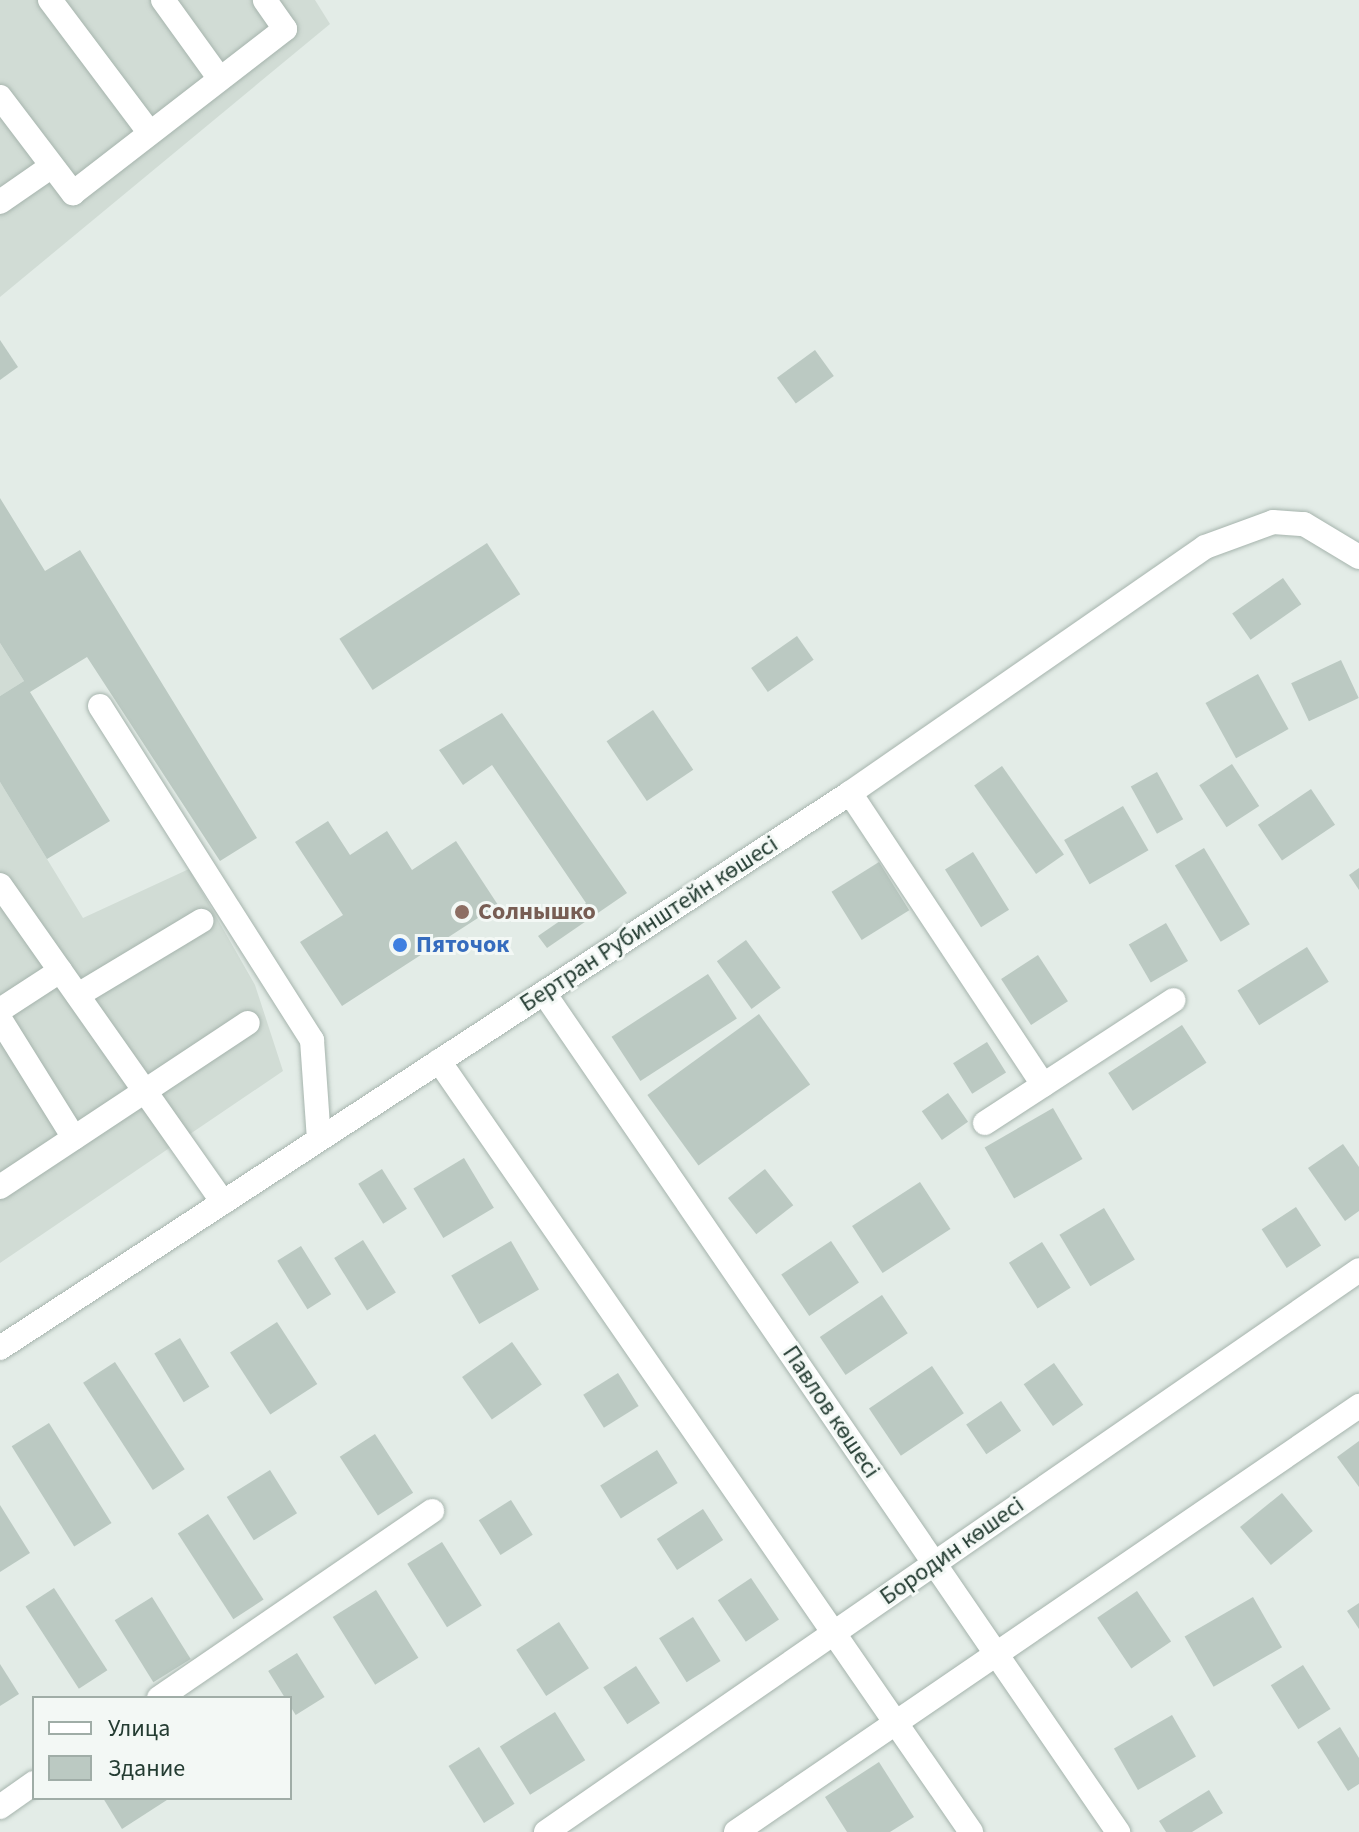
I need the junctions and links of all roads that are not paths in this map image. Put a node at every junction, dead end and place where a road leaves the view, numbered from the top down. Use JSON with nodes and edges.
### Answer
{"nodes":[{"id":1,"x":50,"y":0,"type":"edge"},
{"id":2,"x":163,"y":0,"type":"edge"},
{"id":3,"x":265,"y":0,"type":"edge"},
{"id":4,"x":220,"y":79,"type":"junction"},
{"id":5,"x":0,"y":97,"type":"edge"},
{"id":6,"x":150,"y":133,"type":"junction"},
{"id":7,"x":52,"y":166,"type":"junction"},
{"id":8,"x":0,"y":202,"type":"edge"},
{"id":9,"x":1359,"y":557,"type":"edge"},
{"id":10,"x":100,"y":706,"type":"dead end"},
{"id":11,"x":850,"y":793,"type":"junction"},
{"id":12,"x":0,"y":885,"type":"edge"},
{"id":13,"x":201,"y":921,"type":"dead end"},
{"id":14,"x":60,"y":971,"type":"junction"},
{"id":15,"x":544,"y":993,"type":"junction"},
{"id":16,"x":78,"y":995,"type":"junction"},
{"id":17,"x":1174,"y":1000,"type":"dead end"},
{"id":18,"x":0,"y":1010,"type":"edge"},
{"id":19,"x":0,"y":1019,"type":"edge"},
{"id":20,"x":248,"y":1023,"type":"dead end"},
{"id":21,"x":439,"y":1061,"type":"junction"},
{"id":22,"x":1043,"y":1085,"type":"junction"},
{"id":23,"x":145,"y":1091,"type":"junction"},
{"id":24,"x":985,"y":1123,"type":"dead end"},
{"id":25,"x":74,"y":1138,"type":"junction"},
{"id":26,"x":319,"y":1139,"type":"junction"},
{"id":27,"x":0,"y":1187,"type":"edge"},
{"id":28,"x":223,"y":1202,"type":"junction"},
{"id":29,"x":1359,"y":1270,"type":"edge"},
{"id":30,"x":0,"y":1348,"type":"edge"},
{"id":31,"x":1359,"y":1406,"type":"edge"},
{"id":32,"x":432,"y":1511,"type":"dead end"},
{"id":33,"x":934,"y":1564,"type":"junction"},
{"id":34,"x":834,"y":1633,"type":"junction"},
{"id":35,"x":996,"y":1654,"type":"junction"},
{"id":36,"x":162,"y":1696,"type":"edge"},
{"id":37,"x":896,"y":1723,"type":"junction"},
{"id":38,"x":32,"y":1784,"type":"edge"},
{"id":39,"x":0,"y":1807,"type":"edge"},
{"id":40,"x":546,"y":1832,"type":"edge"},
{"id":41,"x":736,"y":1832,"type":"edge"},
{"id":42,"x":971,"y":1832,"type":"edge"},
{"id":43,"x":1118,"y":1832,"type":"edge"}],
"edges":[{"from":1,"to":6,"type":"street"},
{"from":2,"to":4,"type":"street"},
{"from":3,"to":4,"type":"street"},
{"from":4,"to":6,"type":"street"},
{"from":5,"to":7,"type":"street"},
{"from":6,"to":7,"type":"street"},
{"from":7,"to":8,"type":"street"},
{"from":9,"to":11,"type":"street","name":"Бертран Рубинштейн көшесі"},
{"from":10,"to":26,"type":"street"},
{"from":11,"to":15,"type":"street","name":"Бертран Рубинштейн көшесі"},
{"from":11,"to":22,"type":"street"},
{"from":12,"to":14,"type":"street"},
{"from":13,"to":16,"type":"street"},
{"from":14,"to":16,"type":"street"},
{"from":14,"to":18,"type":"street"},
{"from":15,"to":21,"type":"street","name":"Бертран Рубинштейн көшесі"},
{"from":15,"to":33,"type":"street","name":"Павлов көшесі"},
{"from":16,"to":23,"type":"street"},
{"from":17,"to":22,"type":"street"},
{"from":19,"to":25,"type":"street"},
{"from":20,"to":23,"type":"street"},
{"from":21,"to":26,"type":"street","name":"Бертран Рубинштейн көшесі"},
{"from":21,"to":34,"type":"street"},
{"from":22,"to":24,"type":"street"},
{"from":23,"to":25,"type":"street"},
{"from":23,"to":28,"type":"street"},
{"from":25,"to":27,"type":"street"},
{"from":26,"to":28,"type":"street","name":"Бертран Рубинштейн көшесі"},
{"from":28,"to":30,"type":"street","name":"Бертран Рубинштейн көшесі"},
{"from":29,"to":33,"type":"street","name":"Бородин көшесі"},
{"from":31,"to":35,"type":"street"},
{"from":32,"to":36,"type":"street"},
{"from":33,"to":34,"type":"street","name":"Бородин көшесі"},
{"from":33,"to":35,"type":"street","name":"Павлов көшесі"},
{"from":34,"to":37,"type":"street"},
{"from":34,"to":40,"type":"street","name":"Бородин көшесі"},
{"from":35,"to":37,"type":"street"},
{"from":35,"to":43,"type":"street","name":"Павлов көшесі"},
{"from":37,"to":41,"type":"street"},
{"from":37,"to":42,"type":"street"},
{"from":38,"to":39,"type":"street"}]}
